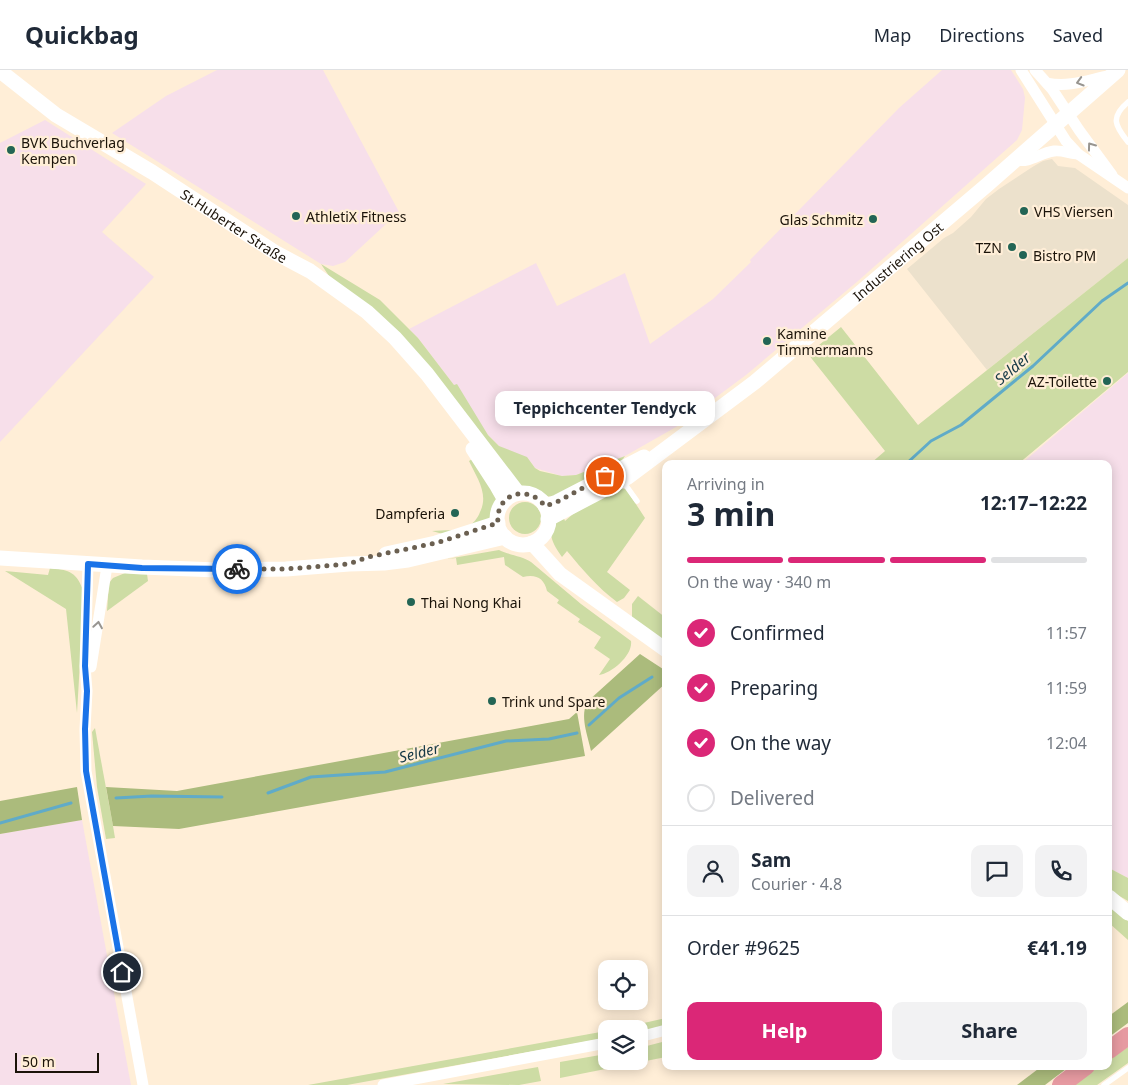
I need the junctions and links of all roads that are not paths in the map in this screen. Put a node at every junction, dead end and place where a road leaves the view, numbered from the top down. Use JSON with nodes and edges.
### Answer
{"nodes":[{"id":1,"x":1020,"y":70,"type":"edge"},
{"id":2,"x":1035,"y":70,"type":"edge"},
{"id":3,"x":0,"y":71,"type":"edge"},
{"id":4,"x":1115,"y":73,"type":"edge"},
{"id":5,"x":1047,"y":83,"type":"junction"},
{"id":6,"x":1128,"y":102,"type":"edge"},
{"id":7,"x":1069,"y":114,"type":"junction"},
{"id":8,"x":1055,"y":126,"type":"junction"},
{"id":9,"x":1128,"y":142,"type":"edge"},
{"id":10,"x":1078,"y":154,"type":"junction"},
{"id":11,"x":1016,"y":160,"type":"junction"},
{"id":12,"x":1114,"y":178,"type":"junction"},
{"id":13,"x":1128,"y":188,"type":"edge"},
{"id":14,"x":671,"y":445,"type":"junction"},
{"id":15,"x":622,"y":480,"type":"junction"},
{"id":16,"x":511,"y":497,"type":"junction"},
{"id":17,"x":637,"y":501,"type":"dead end"},
{"id":18,"x":547,"y":512,"type":"junction"},
{"id":19,"x":498,"y":523,"type":"junction"},
{"id":20,"x":505,"y":537,"type":"junction"},
{"id":21,"x":537,"y":539,"type":"junction"},
{"id":22,"x":0,"y":558,"type":"edge"},
{"id":23,"x":88,"y":564,"type":"junction"},
{"id":24,"x":349,"y":564,"type":"junction"},
{"id":25,"x":107,"y":566,"type":"junction"},
{"id":26,"x":662,"y":647,"type":"edge"},
{"id":27,"x":87,"y":691,"type":"junction"},
{"id":28,"x":1112,"y":899,"type":"edge"},
{"id":29,"x":1112,"y":900,"type":"edge"},
{"id":30,"x":1128,"y":906,"type":"edge"},
{"id":31,"x":1128,"y":913,"type":"edge"},
{"id":32,"x":662,"y":1031,"type":"edge"},
{"id":33,"x":648,"y":1035,"type":"edge"},
{"id":34,"x":1128,"y":1036,"type":"edge"},
{"id":35,"x":598,"y":1045,"type":"edge"},
{"id":36,"x":1112,"y":1048,"type":"edge"},
{"id":37,"x":1128,"y":1068,"type":"edge"},
{"id":38,"x":1081,"y":1070,"type":"edge"},
{"id":39,"x":434,"y":1080,"type":"edge"},
{"id":40,"x":143,"y":1085,"type":"edge"},
{"id":41,"x":383,"y":1085,"type":"edge"},
{"id":42,"x":1061,"y":1085,"type":"edge"},
{"id":43,"x":1104,"y":1085,"type":"edge"}],
"edges":[{"from":1,"to":8,"type":"street"},
{"from":2,"to":5,"type":"street"},
{"from":3,"to":16,"type":"street","name":"St.Huberter Straße"},
{"from":4,"to":5,"type":"street","one_way":true},
{"from":4,"to":7,"type":"street","name":"Industriering Ost"},
{"from":5,"to":7,"type":"street"},
{"from":6,"to":9,"type":"lane"},
{"from":7,"to":8,"type":"street","name":"Industriering Ost"},
{"from":12,"to":7,"type":"street","one_way":true},
{"from":8,"to":10,"type":"street"},
{"from":8,"to":11,"type":"street","name":"Industriering Ost"},
{"from":10,"to":11,"type":"street"},
{"from":10,"to":12,"type":"street"},
{"from":11,"to":14,"type":"street","name":"Industriering Ost"},
{"from":12,"to":13,"type":"street"},
{"from":14,"to":15,"type":"street","name":"Industriering Ost"},
{"from":14,"to":18,"type":"street","name":"Industriering Ost"},
{"from":15,"to":17,"type":"lane"},
{"from":15,"to":18,"type":"street","name":"Industriering Ost"},
{"from":16,"to":18,"type":"street"},
{"from":16,"to":19,"type":"street"},
{"from":18,"to":21,"type":"street"},
{"from":19,"to":20,"type":"street"},
{"from":19,"to":24,"type":"street"},
{"from":20,"to":21,"type":"street"},
{"from":20,"to":24,"type":"street"},
{"from":21,"to":26,"type":"street"},
{"from":22,"to":23,"type":"street"},
{"from":23,"to":25,"type":"street"},
{"from":23,"to":27,"type":"street"},
{"from":24,"to":25,"type":"street"},
{"from":27,"to":25,"type":"street","one_way":true},
{"from":27,"to":40,"type":"street"},
{"from":28,"to":30,"type":"street"},
{"from":29,"to":31,"type":"street"},
{"from":32,"to":33,"type":"street"},
{"from":34,"to":36,"type":"main road"},
{"from":35,"to":39,"type":"street"},
{"from":37,"to":43,"type":"lane"},
{"from":38,"to":42,"type":"main road"},
{"from":39,"to":41,"type":"street"}]}
